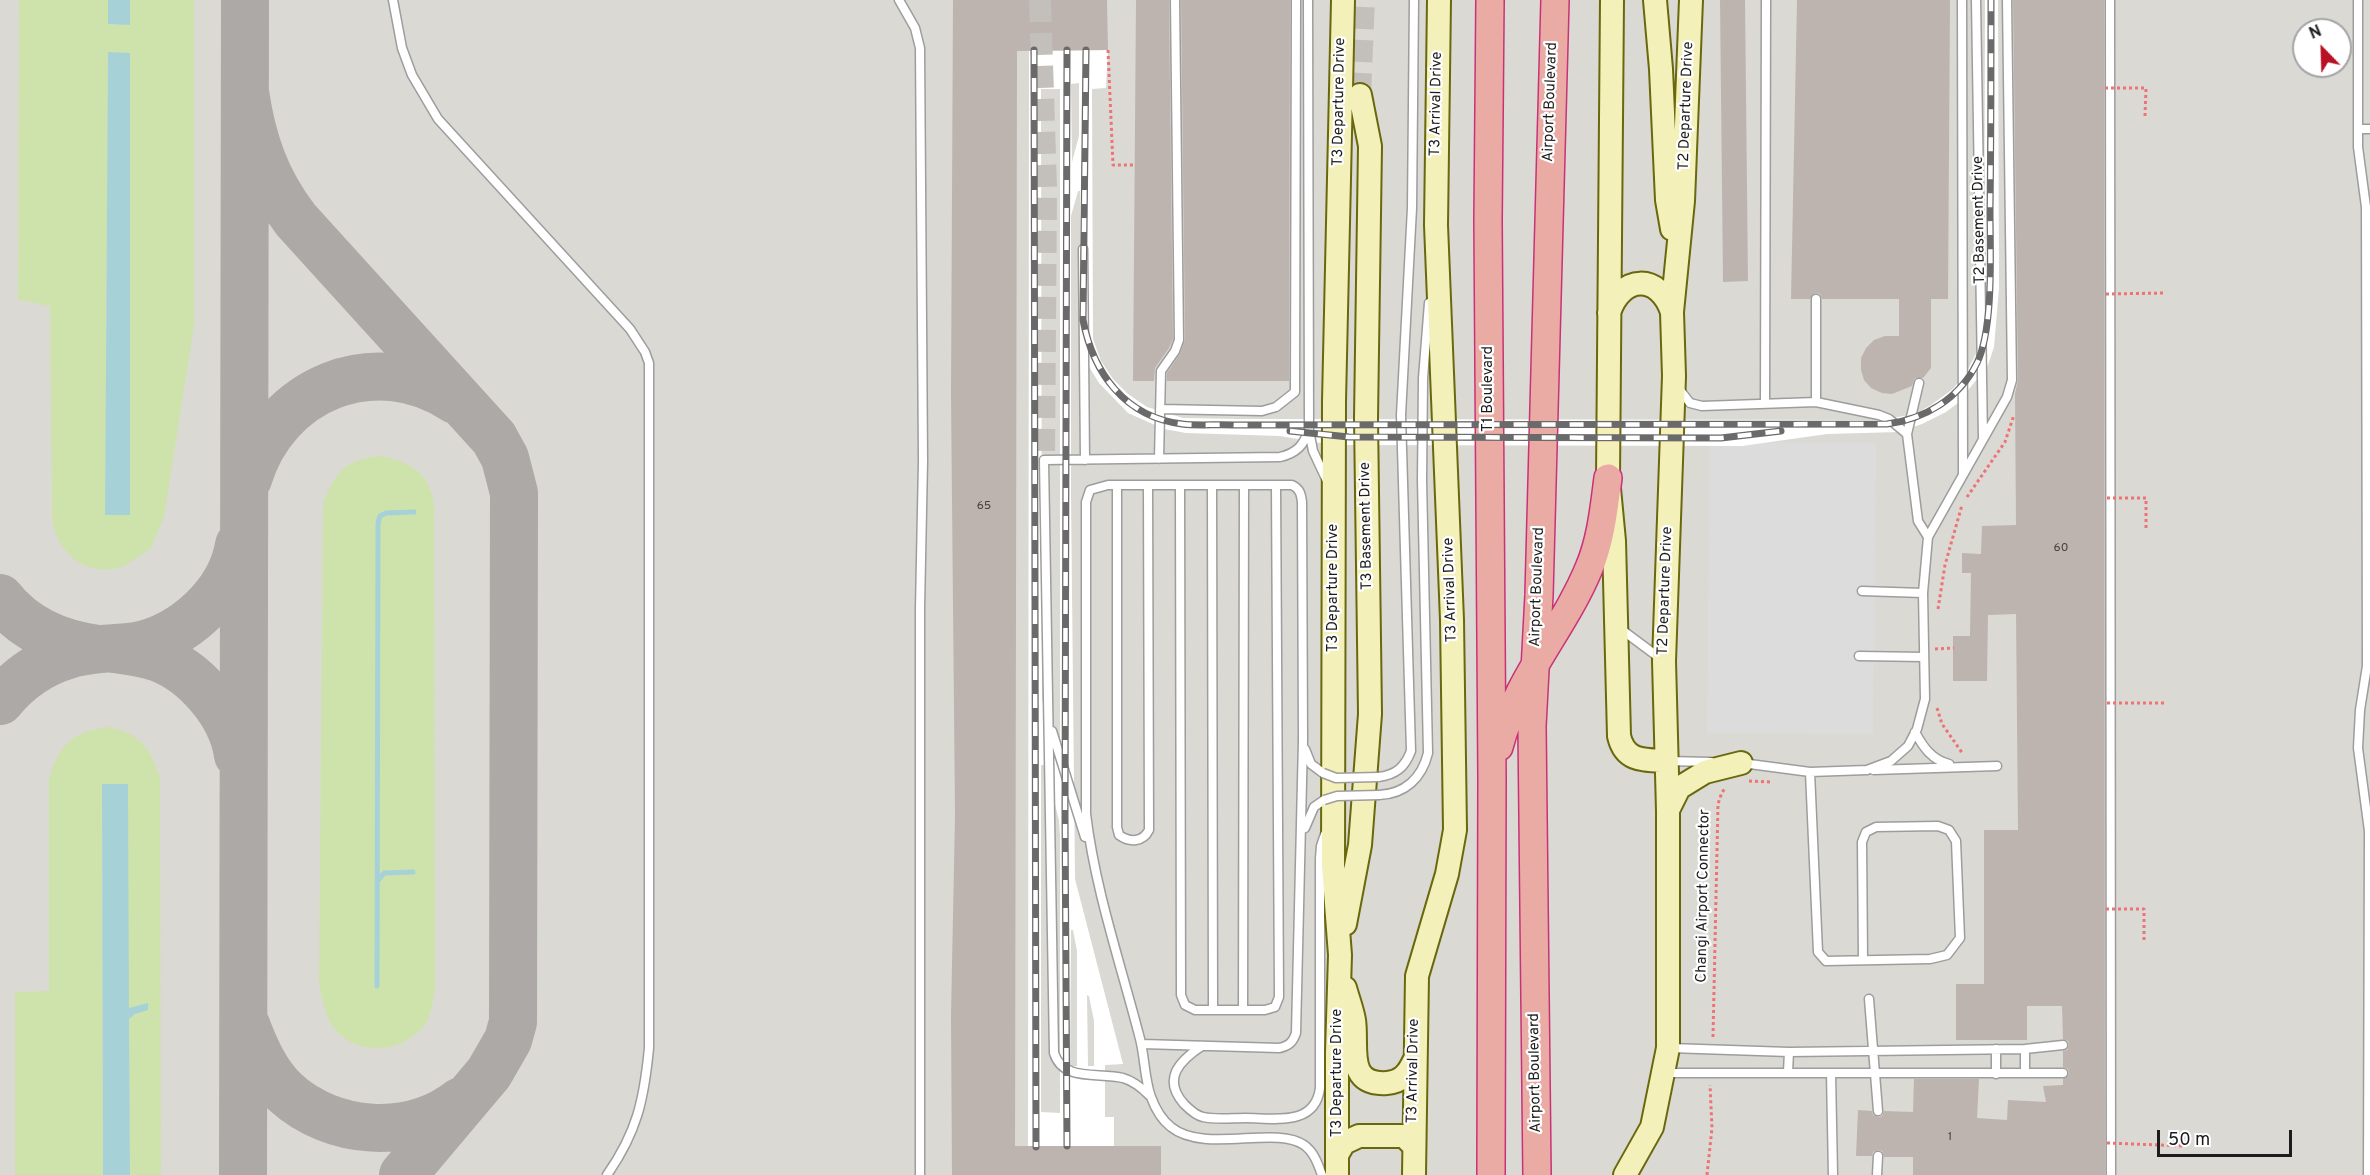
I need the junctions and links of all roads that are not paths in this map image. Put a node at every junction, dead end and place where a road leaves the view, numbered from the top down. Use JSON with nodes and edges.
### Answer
{"nodes":[{"id":1,"x":393,"y":0,"type":"edge"},
{"id":2,"x":899,"y":0,"type":"edge"},
{"id":3,"x":1175,"y":0,"type":"edge"},
{"id":4,"x":1296,"y":0,"type":"edge"},
{"id":5,"x":1308,"y":0,"type":"edge"},
{"id":6,"x":1342,"y":0,"type":"edge"},
{"id":7,"x":1414,"y":0,"type":"edge"},
{"id":8,"x":1439,"y":0,"type":"edge"},
{"id":9,"x":1490,"y":0,"type":"edge"},
{"id":10,"x":1554,"y":0,"type":"edge"},
{"id":11,"x":1612,"y":0,"type":"edge"},
{"id":12,"x":1655,"y":0,"type":"edge"},
{"id":13,"x":1766,"y":0,"type":"edge"},
{"id":14,"x":1962,"y":0,"type":"edge"},
{"id":15,"x":1976,"y":0,"type":"edge"},
{"id":16,"x":2007,"y":0,"type":"edge"},
{"id":17,"x":2110,"y":0,"type":"edge"},
{"id":18,"x":2358,"y":0,"type":"edge"},
{"id":19,"x":1691,"y":10,"type":"edge"},
{"id":20,"x":1360,"y":95,"type":"tunnel mouth"},
{"id":21,"x":2358,"y":129,"type":"junction"},
{"id":22,"x":2370,"y":129,"type":"edge"},
{"id":23,"x":1436,"y":225,"type":"junction"},
{"id":24,"x":1083,"y":249,"type":"dead end"},
{"id":25,"x":1677,"y":262,"type":"junction"},
{"id":26,"x":1816,"y":299,"type":"dead end"},
{"id":27,"x":1672,"y":312,"type":"junction"},
{"id":28,"x":1609,"y":314,"type":"junction"},
{"id":29,"x":1674,"y":376,"type":"junction"},
{"id":30,"x":1919,"y":382,"type":"dead end"},
{"id":31,"x":1816,"y":402,"type":"junction"},
{"id":32,"x":1765,"y":403,"type":"junction"},
{"id":33,"x":1160,"y":409,"type":"junction"},
{"id":34,"x":1309,"y":429,"type":"junction"},
{"id":35,"x":1906,"y":434,"type":"junction"},
{"id":36,"x":1983,"y":440,"type":"junction"},
{"id":37,"x":1159,"y":459,"type":"junction"},
{"id":38,"x":1085,"y":460,"type":"junction"},
{"id":39,"x":1963,"y":476,"type":"junction"},
{"id":40,"x":1608,"y":478,"type":"junction"},
{"id":41,"x":1117,"y":485,"type":"junction"},
{"id":42,"x":1148,"y":485,"type":"junction"},
{"id":43,"x":1244,"y":485,"type":"junction"},
{"id":44,"x":1180,"y":486,"type":"junction"},
{"id":45,"x":1212,"y":486,"type":"junction"},
{"id":46,"x":1276,"y":486,"type":"junction"},
{"id":47,"x":1334,"y":506,"type":"junction"},
{"id":48,"x":1929,"y":537,"type":"junction"},
{"id":49,"x":1862,"y":591,"type":"dead end"},
{"id":50,"x":1923,"y":593,"type":"junction"},
{"id":51,"x":1616,"y":625,"type":"junction"},
{"id":52,"x":1859,"y":656,"type":"dead end"},
{"id":53,"x":1924,"y":657,"type":"junction"},
{"id":54,"x":1664,"y":661,"type":"junction"},
{"id":55,"x":1048,"y":720,"type":"junction"},
{"id":56,"x":1915,"y":732,"type":"junction"},
{"id":57,"x":1303,"y":740,"type":"junction"},
{"id":58,"x":1667,"y":761,"type":"junction"},
{"id":59,"x":1998,"y":766,"type":"dead end"},
{"id":60,"x":1964,"y":767,"type":"junction"},
{"id":61,"x":1867,"y":770,"type":"junction"},
{"id":62,"x":1810,"y":772,"type":"junction"},
{"id":63,"x":1740,"y":773,"type":"junction"},
{"id":64,"x":1491,"y":778,"type":"junction"},
{"id":65,"x":1329,"y":804,"type":"junction"},
{"id":66,"x":1668,"y":811,"type":"junction"},
{"id":67,"x":1302,"y":841,"type":"junction"},
{"id":68,"x":1094,"y":866,"type":"junction"},
{"id":69,"x":1863,"y":960,"type":"junction"},
{"id":70,"x":1340,"y":962,"type":"junction"},
{"id":71,"x":1869,"y":999,"type":"dead end"},
{"id":72,"x":1213,"y":1010,"type":"junction"},
{"id":73,"x":1243,"y":1010,"type":"junction"},
{"id":74,"x":1142,"y":1044,"type":"junction"},
{"id":75,"x":2063,"y":1045,"type":"dead end"},
{"id":76,"x":1202,"y":1046,"type":"junction"},
{"id":77,"x":1668,"y":1048,"type":"junction"},
{"id":78,"x":1996,"y":1049,"type":"junction"},
{"id":79,"x":2025,"y":1049,"type":"junction"},
{"id":80,"x":1872,"y":1051,"type":"junction"},
{"id":81,"x":1789,"y":1052,"type":"junction"},
{"id":82,"x":1414,"y":1061,"type":"junction"},
{"id":83,"x":1664,"y":1072,"type":"junction"},
{"id":84,"x":1788,"y":1072,"type":"junction"},
{"id":85,"x":1831,"y":1072,"type":"junction"},
{"id":86,"x":2025,"y":1073,"type":"junction"},
{"id":87,"x":2063,"y":1073,"type":"dead end"},
{"id":88,"x":1874,"y":1074,"type":"junction"},
{"id":89,"x":1996,"y":1074,"type":"junction"},
{"id":90,"x":1150,"y":1096,"type":"junction"},
{"id":91,"x":1878,"y":1111,"type":"dead end"},
{"id":92,"x":1413,"y":1145,"type":"junction"},
{"id":93,"x":1878,"y":1156,"type":"dead end"},
{"id":94,"x":1337,"y":1165,"type":"edge"},
{"id":95,"x":607,"y":1175,"type":"edge"},
{"id":96,"x":920,"y":1175,"type":"edge"},
{"id":97,"x":1323,"y":1175,"type":"edge"},
{"id":98,"x":1414,"y":1175,"type":"edge"},
{"id":99,"x":1491,"y":1175,"type":"edge"},
{"id":100,"x":1537,"y":1175,"type":"edge"},
{"id":101,"x":1625,"y":1175,"type":"edge"},
{"id":102,"x":1833,"y":1175,"type":"edge"},
{"id":103,"x":1877,"y":1175,"type":"edge"},
{"id":104,"x":2111,"y":1175,"type":"edge"},
{"id":105,"x":2368,"y":1175,"type":"edge"}],
"edges":[{"from":1,"to":95,"type":"lane"},
{"from":2,"to":96,"type":"lane"},
{"from":3,"to":33,"type":"lane"},
{"from":4,"to":33,"type":"lane"},
{"from":5,"to":34,"type":"lane"},
{"from":6,"to":47,"type":"main road","name":"T3 Departure Drive"},
{"from":7,"to":57,"type":"lane","bridge":true},
{"from":8,"to":23,"type":"main road","name":"T3 Arrival Drive"},
{"from":9,"to":64,"type":"highway","name":"T1 Boulevard"},
{"from":10,"to":100,"type":"highway","name":"Airport Boulevard"},
{"from":11,"to":28,"type":"main road"},
{"from":12,"to":25,"type":"main road"},
{"from":13,"to":32,"type":"lane"},
{"from":14,"to":39,"type":"lane"},
{"from":15,"to":36,"type":"lane","name":"T2 Basement Drive"},
{"from":16,"to":36,"type":"lane"},
{"from":17,"to":104,"type":"lane"},
{"from":18,"to":21,"type":"lane"},
{"from":19,"to":25,"type":"main road","name":"T2 Departure Drive"},
{"from":20,"to":70,"type":"main road","name":"T3 Basement Drive"},
{"from":21,"to":22,"type":"lane"},
{"from":21,"to":105,"type":"lane"},
{"from":23,"to":65,"type":"lane","bridge":true},
{"from":23,"to":82,"type":"main road","name":"T3 Arrival Drive"},
{"from":24,"to":38,"type":"lane"},
{"from":25,"to":27,"type":"main road","name":"T2 Departure Drive"},
{"from":26,"to":31,"type":"lane"},
{"from":27,"to":28,"type":"main road"},
{"from":27,"to":29,"type":"main road","name":"T2 Departure Drive"},
{"from":28,"to":40,"type":"main road"},
{"from":29,"to":32,"type":"lane"},
{"from":29,"to":54,"type":"main road","name":"T2 Departure Drive"},
{"from":30,"to":35,"type":"lane"},
{"from":31,"to":32,"type":"lane"},
{"from":31,"to":35,"type":"lane"},
{"from":33,"to":37,"type":"lane"},
{"from":34,"to":37,"type":"lane"},
{"from":34,"to":47,"type":"lane"},
{"from":35,"to":48,"type":"lane"},
{"from":36,"to":39,"type":"lane"},
{"from":37,"to":38,"type":"lane"},
{"from":38,"to":55,"type":"lane"},
{"from":39,"to":48,"type":"lane"},
{"from":40,"to":51,"type":"main road"},
{"from":40,"to":64,"type":"highway"},
{"from":41,"to":42,"type":"lane"},
{"from":41,"to":42,"type":"lane"},
{"from":41,"to":68,"type":"lane"},
{"from":42,"to":44,"type":"lane"},
{"from":43,"to":45,"type":"lane"},
{"from":43,"to":46,"type":"lane"},
{"from":43,"to":73,"type":"lane"},
{"from":44,"to":45,"type":"lane"},
{"from":44,"to":72,"type":"lane"},
{"from":45,"to":72,"type":"lane"},
{"from":46,"to":57,"type":"lane"},
{"from":46,"to":73,"type":"lane"},
{"from":47,"to":65,"type":"main road","name":"T3 Departure Drive"},
{"from":48,"to":50,"type":"lane"},
{"from":49,"to":50,"type":"lane"},
{"from":50,"to":53,"type":"lane"},
{"from":51,"to":54,"type":"lane"},
{"from":51,"to":58,"type":"main road"},
{"from":52,"to":53,"type":"lane"},
{"from":53,"to":56,"type":"lane"},
{"from":54,"to":58,"type":"main road","name":"T2 Departure Drive"},
{"from":55,"to":68,"type":"lane"},
{"from":55,"to":90,"type":"lane"},
{"from":56,"to":60,"type":"lane"},
{"from":56,"to":61,"type":"lane"},
{"from":57,"to":67,"type":"lane"},
{"from":58,"to":63,"type":"lane"},
{"from":58,"to":66,"type":"main road","name":"T2 Departure Drive"},
{"from":59,"to":60,"type":"lane"},
{"from":60,"to":61,"type":"lane"},
{"from":61,"to":62,"type":"lane"},
{"from":62,"to":63,"type":"lane"},
{"from":62,"to":69,"type":"lane"},
{"from":63,"to":66,"type":"main road"},
{"from":64,"to":99,"type":"highway"},
{"from":65,"to":67,"type":"lane"},
{"from":65,"to":70,"type":"main road","name":"T3 Departure Drive"},
{"from":65,"to":76,"type":"lane"},
{"from":66,"to":77,"type":"main road","name":"T2 Departure Drive"},
{"from":67,"to":76,"type":"lane"},
{"from":68,"to":74,"type":"lane"},
{"from":69,"to":69,"type":"lane"},
{"from":70,"to":82,"type":"main road"},
{"from":70,"to":94,"type":"main road","name":"T3 Departure Drive"},
{"from":71,"to":80,"type":"lane"},
{"from":72,"to":73,"type":"lane"},
{"from":74,"to":76,"type":"lane"},
{"from":74,"to":90,"type":"lane"},
{"from":75,"to":79,"type":"lane"},
{"from":77,"to":81,"type":"lane"},
{"from":77,"to":83,"type":"main road","name":"T2 Departure Drive"},
{"from":78,"to":79,"type":"lane"},
{"from":78,"to":80,"type":"lane"},
{"from":78,"to":89,"type":"lane"},
{"from":79,"to":86,"type":"lane"},
{"from":80,"to":81,"type":"lane"},
{"from":80,"to":88,"type":"lane"},
{"from":81,"to":84,"type":"lane"},
{"from":82,"to":92,"type":"main road","name":"T3 Arrival Drive"},
{"from":83,"to":84,"type":"lane"},
{"from":83,"to":101,"type":"main road","name":"T2 Departure Drive"},
{"from":84,"to":85,"type":"lane"},
{"from":85,"to":88,"type":"lane"},
{"from":85,"to":102,"type":"lane"},
{"from":86,"to":87,"type":"lane"},
{"from":86,"to":89,"type":"lane"},
{"from":88,"to":89,"type":"lane"},
{"from":88,"to":91,"type":"lane"},
{"from":90,"to":97,"type":"lane"},
{"from":92,"to":94,"type":"main road"},
{"from":92,"to":98,"type":"main road","name":"T3 Arrival Drive"},
{"from":93,"to":103,"type":"lane"}]}
